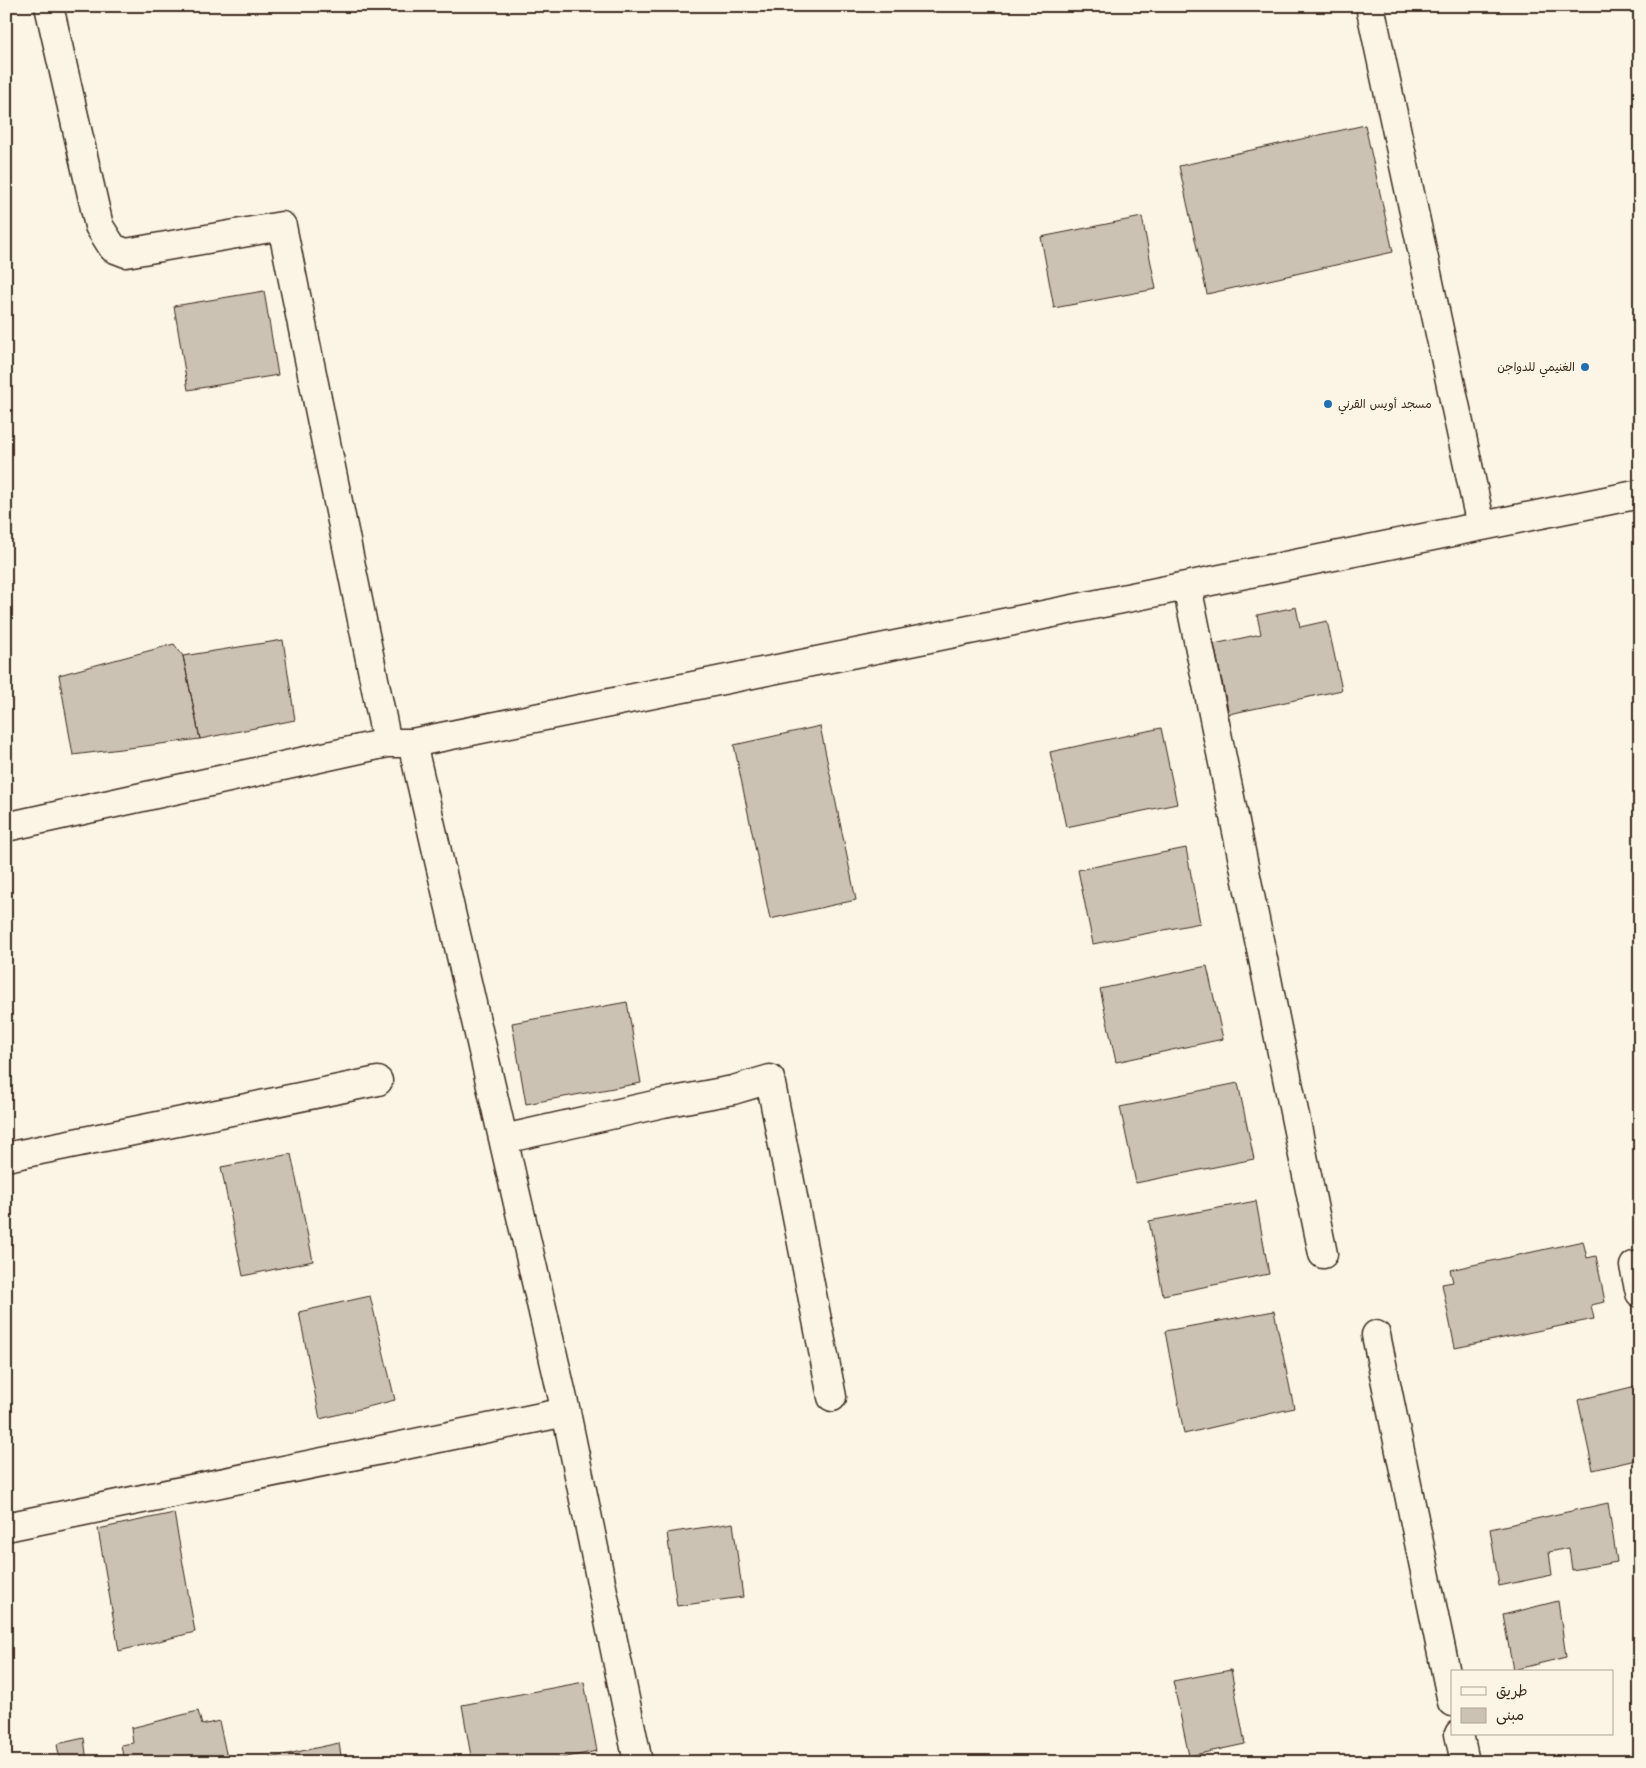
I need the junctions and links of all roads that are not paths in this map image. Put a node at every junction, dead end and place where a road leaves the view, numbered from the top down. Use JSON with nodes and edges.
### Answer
{"nodes":[{"id":1,"x":49,"y":6,"type":"edge"},
{"id":2,"x":1370,"y":6,"type":"edge"},
{"id":3,"x":1640,"y":494,"type":"edge"},
{"id":4,"x":1482,"y":526,"type":"junction"},
{"id":5,"x":1187,"y":586,"type":"junction"},
{"id":6,"x":400,"y":743,"type":"junction"},
{"id":7,"x":6,"y":827,"type":"edge"},
{"id":8,"x":378,"y":1081,"type":"dead end"},
{"id":9,"x":504,"y":1138,"type":"junction"},
{"id":10,"x":6,"y":1157,"type":"edge"},
{"id":11,"x":1324,"y":1254,"type":"dead end"},
{"id":12,"x":1634,"y":1266,"type":"dead end"},
{"id":13,"x":1640,"y":1293,"type":"edge"},
{"id":14,"x":1376,"y":1335,"type":"dead end"},
{"id":15,"x":832,"y":1397,"type":"dead end"},
{"id":16,"x":566,"y":1412,"type":"junction"},
{"id":17,"x":6,"y":1526,"type":"edge"},
{"id":18,"x":1451,"y":1697,"type":"edge"},
{"id":19,"x":1459,"y":1736,"type":"edge"},
{"id":20,"x":638,"y":1762,"type":"edge"},
{"id":21,"x":1465,"y":1762,"type":"edge"}],
"edges":[{"from":1,"to":6,"type":"street"},
{"from":2,"to":4,"type":"street"},
{"from":3,"to":4,"type":"street"},
{"from":4,"to":5,"type":"street"},
{"from":5,"to":6,"type":"street"},
{"from":5,"to":11,"type":"street"},
{"from":6,"to":7,"type":"street"},
{"from":6,"to":9,"type":"street"},
{"from":8,"to":10,"type":"street"},
{"from":9,"to":15,"type":"street"},
{"from":9,"to":16,"type":"street"},
{"from":12,"to":13,"type":"street"},
{"from":14,"to":18,"type":"street"},
{"from":16,"to":17,"type":"street"},
{"from":16,"to":20,"type":"street"},
{"from":19,"to":21,"type":"street"}]}
